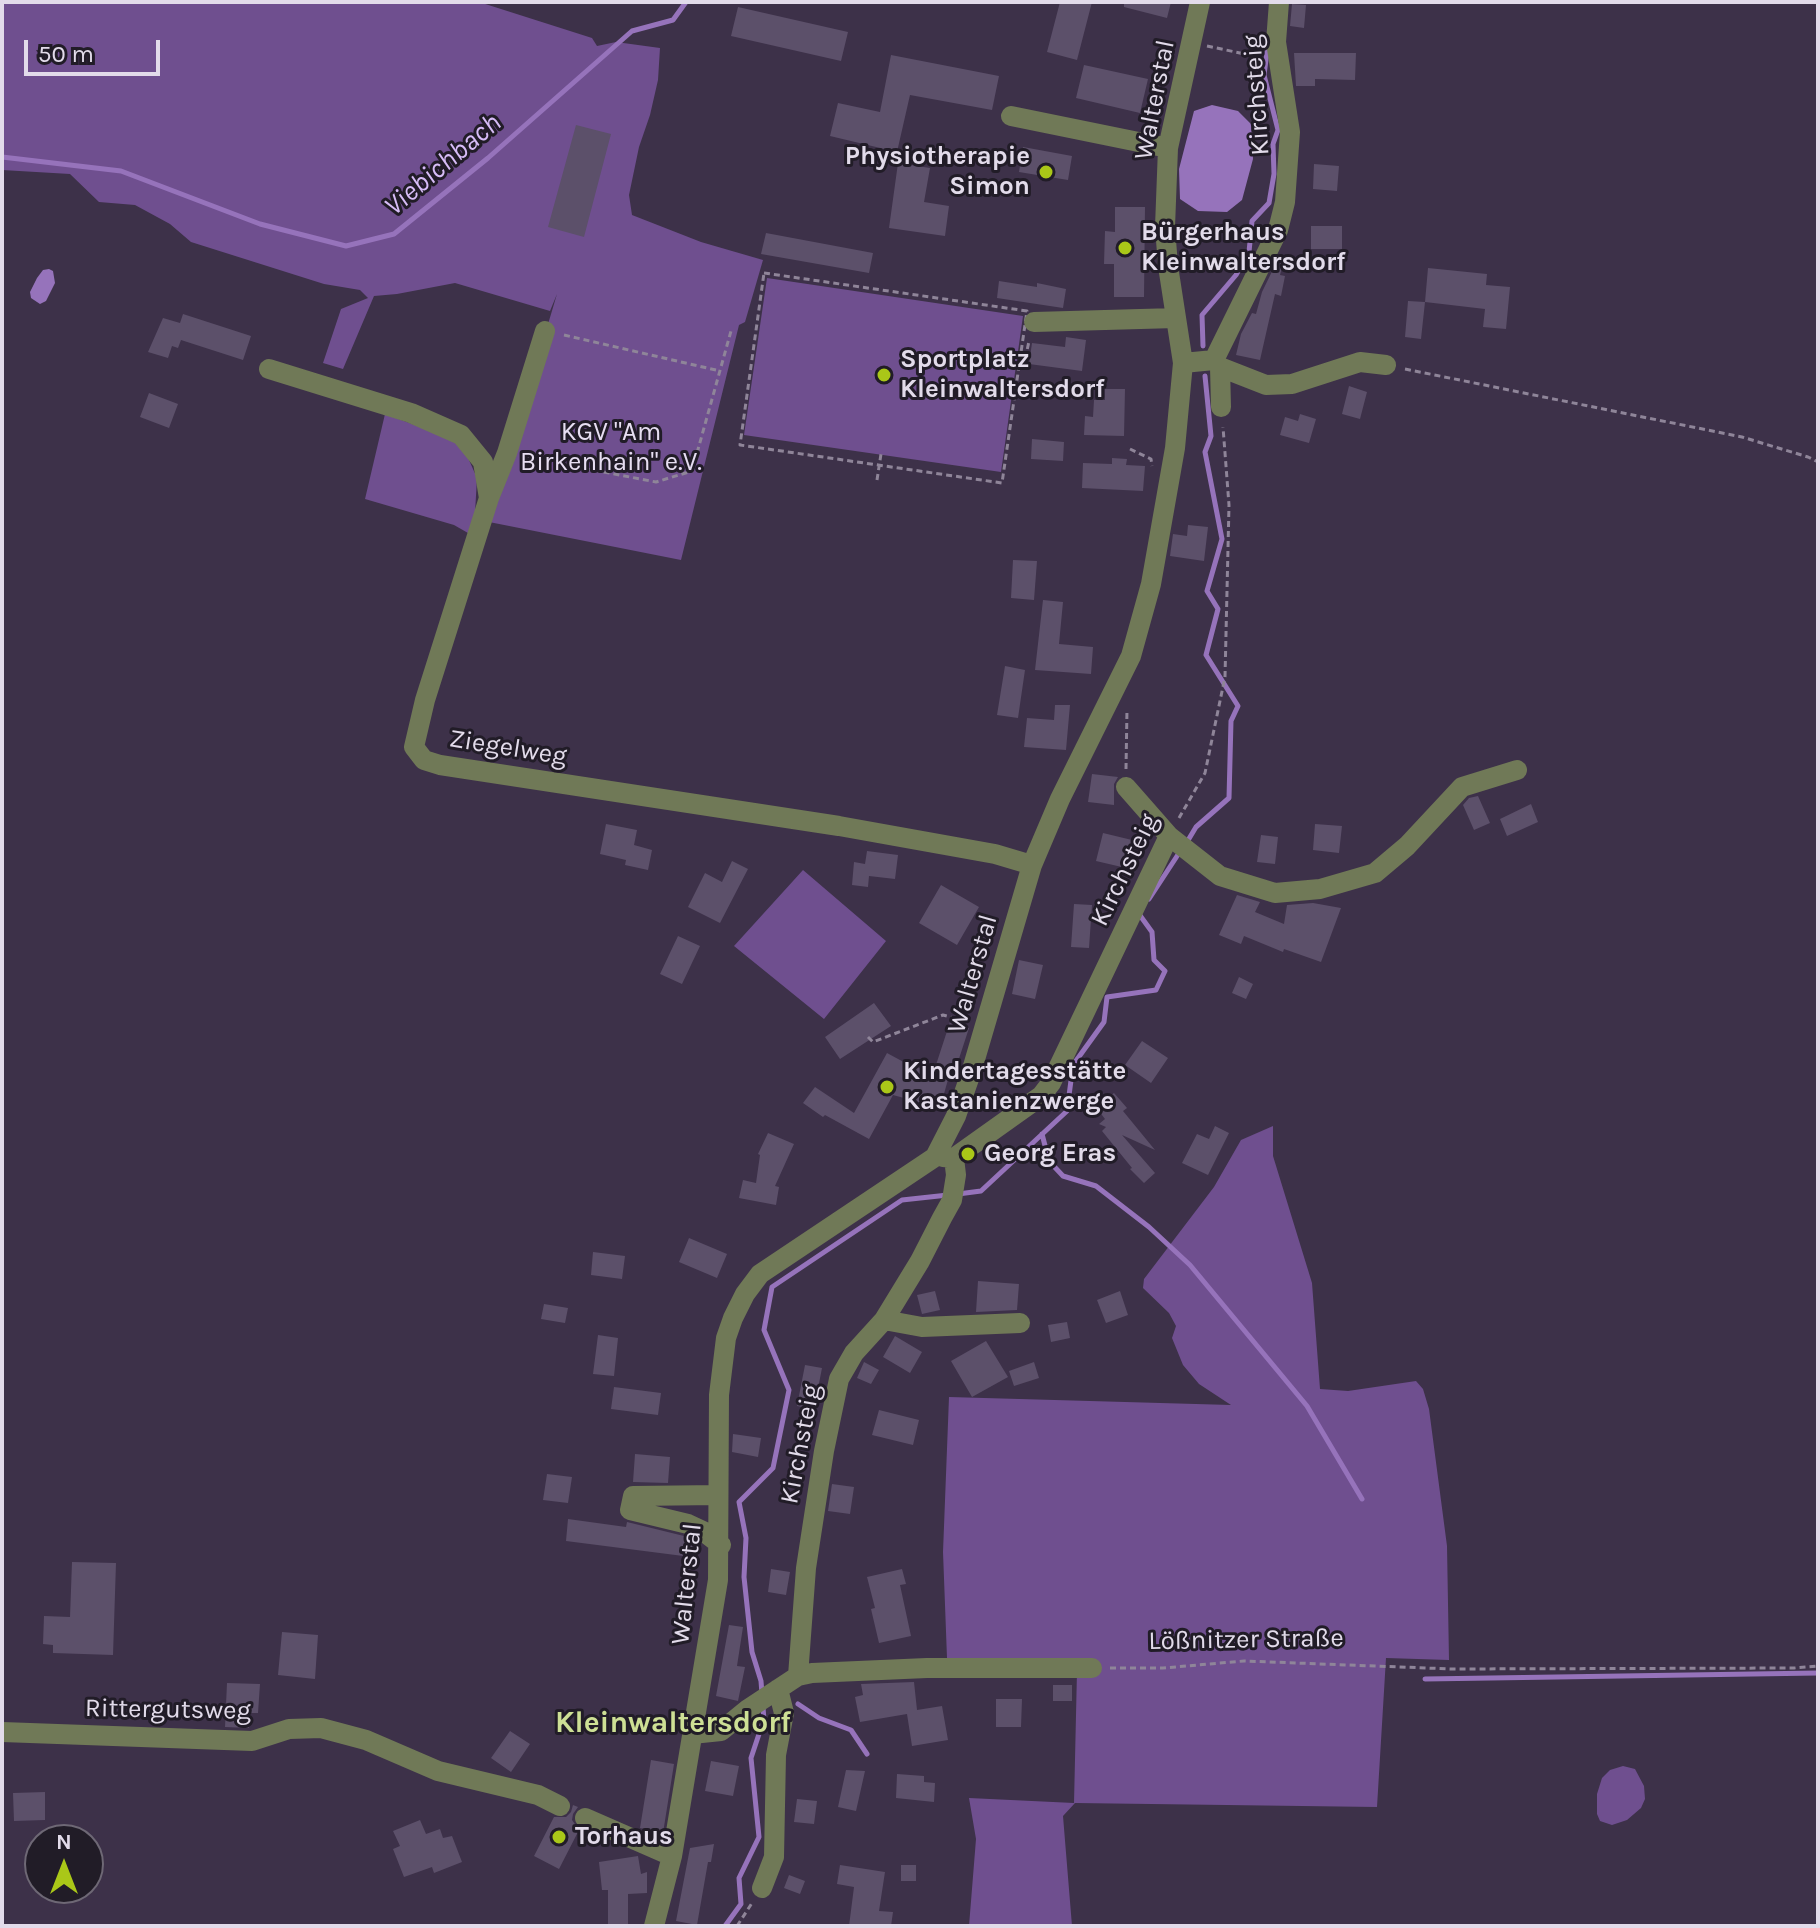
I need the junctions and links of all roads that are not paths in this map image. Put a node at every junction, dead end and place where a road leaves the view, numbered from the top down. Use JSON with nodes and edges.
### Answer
{"nodes":[{"id":1,"x":1200,"y":2,"type":"edge"},
{"id":2,"x":1279,"y":2,"type":"edge"},
{"id":3,"x":1011,"y":116,"type":"dead end"},
{"id":4,"x":1168,"y":148,"type":"junction"},
{"id":5,"x":1176,"y":318,"type":"junction"},
{"id":6,"x":1034,"y":322,"type":"road end"},
{"id":7,"x":545,"y":331,"type":"road end"},
{"id":8,"x":1183,"y":363,"type":"junction"},
{"id":9,"x":1217,"y":363,"type":"junction"},
{"id":10,"x":1386,"y":365,"type":"road end"},
{"id":11,"x":269,"y":369,"type":"dead end"},
{"id":12,"x":1221,"y":407,"type":"road end"},
{"id":13,"x":489,"y":498,"type":"junction"},
{"id":14,"x":1517,"y":770,"type":"dead end"},
{"id":15,"x":1126,"y":787,"type":"road end"},
{"id":16,"x":1171,"y":838,"type":"junction"},
{"id":17,"x":1032,"y":865,"type":"junction"},
{"id":18,"x":948,"y":1163,"type":"junction"},
{"id":19,"x":884,"y":1320,"type":"junction"},
{"id":20,"x":1020,"y":1323,"type":"dead end"},
{"id":21,"x":718,"y":1495,"type":"junction"},
{"id":22,"x":721,"y":1545,"type":"junction"},
{"id":23,"x":1092,"y":1668,"type":"road end"},
{"id":24,"x":798,"y":1676,"type":"junction"},
{"id":25,"x":773,"y":1692,"type":"junction"},
{"id":26,"x":2,"y":1732,"type":"edge"},
{"id":27,"x":692,"y":1734,"type":"junction"},
{"id":28,"x":560,"y":1806,"type":"dead end"},
{"id":29,"x":585,"y":1818,"type":"dead end"},
{"id":30,"x":672,"y":1856,"type":"junction"},
{"id":31,"x":762,"y":1888,"type":"road end"},
{"id":32,"x":654,"y":1926,"type":"edge"}],
"edges":[{"from":1,"to":4,"type":"street","name":"Walterstal"},
{"from":2,"to":9,"type":"street","name":"Kirchsteig"},
{"from":3,"to":4,"type":"street"},
{"from":4,"to":5,"type":"street","name":"Walterstal"},
{"from":5,"to":6,"type":"street"},
{"from":5,"to":8,"type":"street","name":"Walterstal"},
{"from":7,"to":13,"type":"street"},
{"from":8,"to":9,"type":"street"},
{"from":8,"to":17,"type":"street","name":"Walterstal"},
{"from":9,"to":10,"type":"street"},
{"from":9,"to":12,"type":"street","name":"Kirchsteig"},
{"from":11,"to":13,"type":"street","name":"Ziegelweg"},
{"from":13,"to":17,"type":"street","name":"Ziegelweg"},
{"from":14,"to":16,"type":"street"},
{"from":15,"to":16,"type":"street"},
{"from":16,"to":18,"type":"street","name":"Kirchsteig"},
{"from":17,"to":18,"type":"street","name":"Walterstal"},
{"from":18,"to":19,"type":"street","name":"Kirchsteig"},
{"from":18,"to":21,"type":"street","name":"Walterstal"},
{"from":19,"to":20,"type":"street"},
{"from":19,"to":24,"type":"street","name":"Kirchsteig"},
{"from":21,"to":22,"type":"street","name":"Walterstal"},
{"from":21,"to":22,"type":"street"},
{"from":22,"to":27,"type":"street","name":"Walterstal"},
{"from":23,"to":24,"type":"street"},
{"from":24,"to":25,"type":"street"},
{"from":25,"to":27,"type":"street"},
{"from":25,"to":31,"type":"street"},
{"from":26,"to":28,"type":"street","name":"Rittergutsweg"},
{"from":27,"to":30,"type":"street","name":"Walterstal"},
{"from":29,"to":30,"type":"street"},
{"from":30,"to":32,"type":"street","name":"Walterstal"}]}
